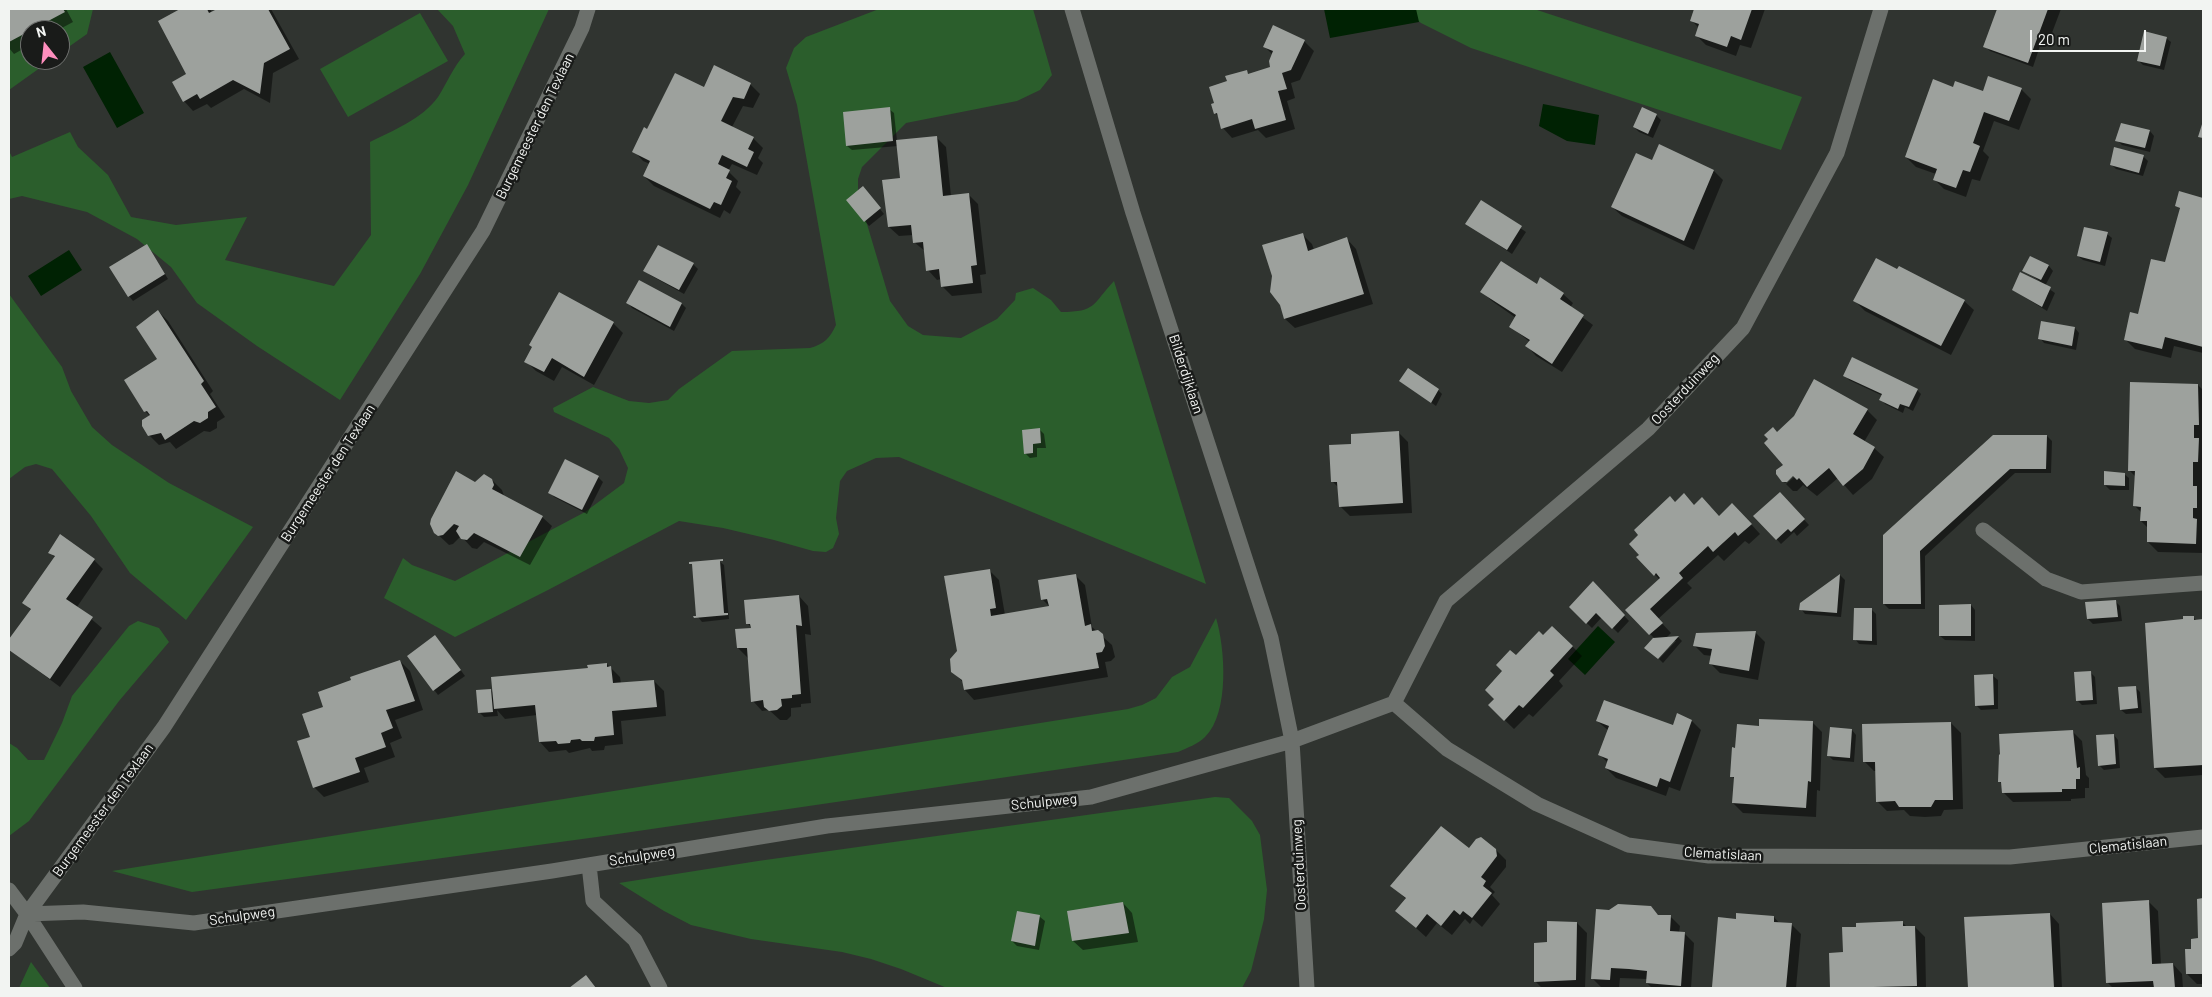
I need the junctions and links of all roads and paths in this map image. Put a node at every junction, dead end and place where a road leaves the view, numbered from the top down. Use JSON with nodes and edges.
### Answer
{"nodes":[{"id":1,"x":588,"y":9,"type":"edge"},
{"id":2,"x":1072,"y":9,"type":"edge"},
{"id":3,"x":1881,"y":9,"type":"edge"},
{"id":4,"x":1983,"y":530,"type":"dead end"},
{"id":5,"x":2203,"y":583,"type":"edge"},
{"id":6,"x":1394,"y":703,"type":"junction"},
{"id":7,"x":1292,"y":741,"type":"junction"},
{"id":8,"x":2203,"y":837,"type":"edge"},
{"id":9,"x":589,"y":865,"type":"junction"},
{"id":10,"x":9,"y":890,"type":"edge"},
{"id":11,"x":28,"y":914,"type":"junction"},
{"id":12,"x":9,"y":949,"type":"edge"},
{"id":13,"x":75,"y":988,"type":"edge"},
{"id":14,"x":660,"y":988,"type":"edge"},
{"id":15,"x":1307,"y":988,"type":"edge"}],
"edges":[{"from":1,"to":11,"type":"street","name":"Burgemeester den Texlaan"},
{"from":2,"to":7,"type":"street","name":"Bilderdijklaan"},
{"from":3,"to":6,"type":"street","name":"Oosterduinweg"},
{"from":4,"to":5,"type":"street"},
{"from":6,"to":7,"type":"street"},
{"from":6,"to":8,"type":"street","name":"Clematislaan"},
{"from":7,"to":9,"type":"street","name":"Schulpweg"},
{"from":7,"to":15,"type":"street","name":"Oosterduinweg"},
{"from":9,"to":11,"type":"street","name":"Schulpweg"},
{"from":9,"to":14,"type":"street"},
{"from":10,"to":11,"type":"street"},
{"from":11,"to":12,"type":"street"},
{"from":11,"to":13,"type":"street"}]}
